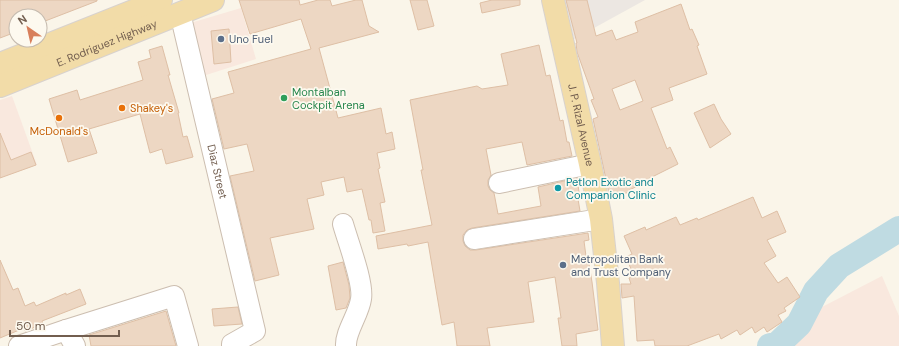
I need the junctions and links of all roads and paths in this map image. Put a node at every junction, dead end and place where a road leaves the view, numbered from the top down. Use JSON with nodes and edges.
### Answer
{"nodes":[{"id":1,"x":161,"y":0,"type":"edge"},
{"id":2,"x":213,"y":0,"type":"edge"},
{"id":3,"x":553,"y":0,"type":"edge"},
{"id":4,"x":180,"y":13,"type":"junction"},
{"id":5,"x":89,"y":39,"type":"junction"},
{"id":6,"x":0,"y":64,"type":"edge"},
{"id":7,"x":0,"y":86,"type":"edge"},
{"id":8,"x":590,"y":164,"type":"junction"},
{"id":9,"x":499,"y":183,"type":"dead end"},
{"id":10,"x":601,"y":219,"type":"junction"},
{"id":11,"x":342,"y":224,"type":"dead end"},
{"id":12,"x":474,"y":239,"type":"dead end"},
{"id":13,"x":71,"y":338,"type":"edge"},
{"id":14,"x":19,"y":346,"type":"edge"},
{"id":15,"x":188,"y":346,"type":"edge"},
{"id":16,"x":232,"y":346,"type":"edge"},
{"id":17,"x":346,"y":346,"type":"edge"},
{"id":18,"x":613,"y":346,"type":"edge"}],
"edges":[{"from":1,"to":5,"type":"main road","name":"E. Rodriguez Highway"},
{"from":2,"to":4,"type":"main road","name":"E. Rodriguez Highway"},
{"from":3,"to":8,"type":"main road","name":"J. P. Rizal Avenue"},
{"from":4,"to":5,"type":"main road","name":"E. Rodriguez Highway"},
{"from":4,"to":16,"type":"street","name":"Diaz Street"},
{"from":5,"to":6,"type":"main road","name":"E. Rodriguez Highway"},
{"from":5,"to":7,"type":"main road","name":"E. Rodriguez Highway"},
{"from":8,"to":9,"type":"street"},
{"from":8,"to":10,"type":"main road","name":"J. P. Rizal Avenue"},
{"from":10,"to":12,"type":"street"},
{"from":10,"to":18,"type":"main road","name":"J. P. Rizal Avenue"},
{"from":11,"to":17,"type":"street"},
{"from":13,"to":14,"type":"street"},
{"from":13,"to":15,"type":"street"}]}
